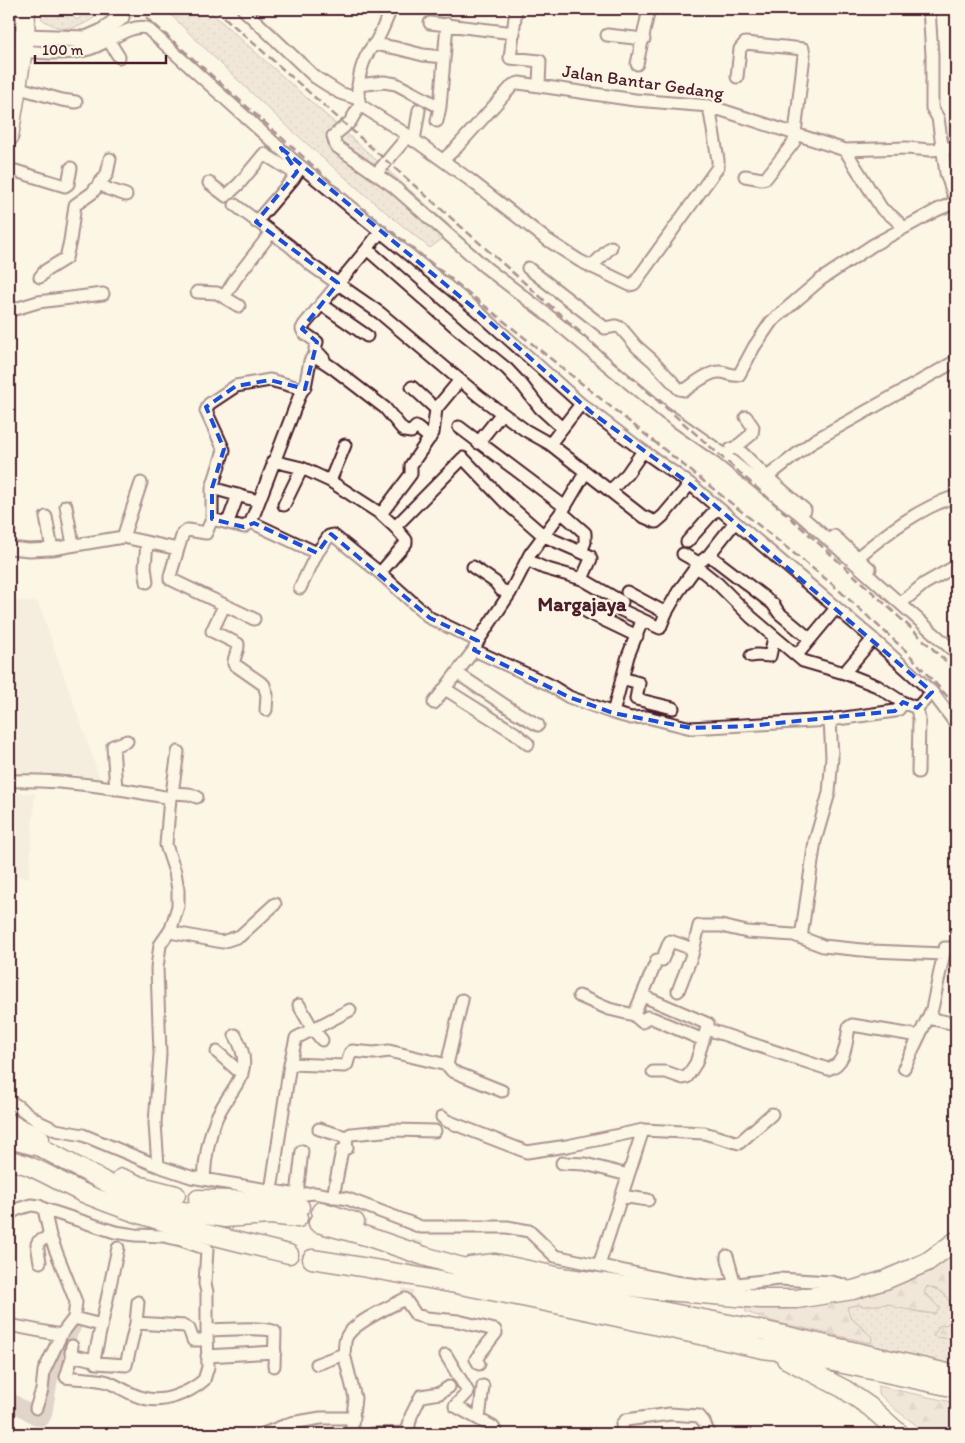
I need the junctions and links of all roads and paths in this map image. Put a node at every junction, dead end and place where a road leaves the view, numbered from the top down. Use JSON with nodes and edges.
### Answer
{"nodes":[{"id":1,"x":26,"y":9,"type":"edge"},
{"id":2,"x":242,"y":9,"type":"edge"},
{"id":3,"x":391,"y":9,"type":"edge"},
{"id":4,"x":516,"y":9,"type":"edge"},
{"id":5,"x":649,"y":9,"type":"edge"},
{"id":6,"x":929,"y":9,"type":"edge"},
{"id":7,"x":119,"y":14,"type":"tunnel mouth"},
{"id":8,"x":430,"y":23,"type":"dead end"},
{"id":9,"x":447,"y":24,"type":"junction"},
{"id":10,"x":514,"y":33,"type":"junction"},
{"id":11,"x":607,"y":35,"type":"dead end"},
{"id":12,"x":644,"y":39,"type":"junction"},
{"id":13,"x":19,"y":41,"type":"edge"},
{"id":14,"x":109,"y":41,"type":"junction"},
{"id":15,"x":374,"y":44,"type":"junction"},
{"id":16,"x":119,"y":57,"type":"dead end"},
{"id":17,"x":444,"y":57,"type":"junction"},
{"id":18,"x":637,"y":64,"type":"dead end"},
{"id":19,"x":737,"y":77,"type":"dead end"},
{"id":20,"x":358,"y":85,"type":"junction"},
{"id":21,"x":539,"y":85,"type":"junction"},
{"id":22,"x":16,"y":88,"type":"junction"},
{"id":23,"x":76,"y":102,"type":"dead end"},
{"id":24,"x":359,"y":102,"type":"junction"},
{"id":25,"x":709,"y":106,"type":"junction"},
{"id":26,"x":440,"y":107,"type":"junction"},
{"id":27,"x":419,"y":110,"type":"dead end"},
{"id":28,"x":437,"y":121,"type":"dead end"},
{"id":29,"x":794,"y":133,"type":"junction"},
{"id":30,"x":9,"y":138,"type":"edge"},
{"id":31,"x":411,"y":138,"type":"junction"},
{"id":32,"x":956,"y":147,"type":"edge"},
{"id":33,"x":281,"y":148,"type":"junction"},
{"id":34,"x":942,"y":149,"type":"junction"},
{"id":35,"x":845,"y":150,"type":"junction"},
{"id":36,"x":110,"y":159,"type":"dead end"},
{"id":37,"x":443,"y":160,"type":"junction"},
{"id":38,"x":71,"y":168,"type":"dead end"},
{"id":39,"x":9,"y":169,"type":"edge"},
{"id":40,"x":296,"y":174,"type":"junction"},
{"id":41,"x":376,"y":174,"type":"junction"},
{"id":42,"x":745,"y":176,"type":"dead end"},
{"id":43,"x":209,"y":183,"type":"dead end"},
{"id":44,"x":99,"y":184,"type":"junction"},
{"id":45,"x":126,"y":195,"type":"dead end"},
{"id":46,"x":956,"y":202,"type":"edge"},
{"id":47,"x":235,"y":205,"type":"dead end"},
{"id":48,"x":256,"y":222,"type":"junction"},
{"id":49,"x":904,"y":228,"type":"junction"},
{"id":50,"x":380,"y":232,"type":"junction"},
{"id":51,"x":271,"y":233,"type":"junction"},
{"id":52,"x":611,"y":246,"type":"dead end"},
{"id":53,"x":367,"y":249,"type":"junction"},
{"id":54,"x":591,"y":267,"type":"junction"},
{"id":55,"x":528,"y":268,"type":"dead end"},
{"id":56,"x":40,"y":277,"type":"dead end"},
{"id":57,"x":338,"y":283,"type":"junction"},
{"id":58,"x":197,"y":292,"type":"dead end"},
{"id":59,"x":103,"y":294,"type":"dead end"},
{"id":60,"x":224,"y":297,"type":"junction"},
{"id":61,"x":321,"y":304,"type":"junction"},
{"id":62,"x":239,"y":306,"type":"dead end"},
{"id":63,"x":9,"y":309,"type":"edge"},
{"id":64,"x":367,"y":336,"type":"dead end"},
{"id":65,"x":956,"y":361,"type":"edge"},
{"id":66,"x":333,"y":368,"type":"junction"},
{"id":67,"x":460,"y":380,"type":"junction"},
{"id":68,"x":412,"y":387,"type":"dead end"},
{"id":69,"x":303,"y":389,"type":"junction"},
{"id":70,"x":581,"y":404,"type":"junction"},
{"id":71,"x":436,"y":409,"type":"junction"},
{"id":72,"x":502,"y":413,"type":"junction"},
{"id":73,"x":746,"y":417,"type":"dead end"},
{"id":74,"x":460,"y":427,"type":"dead end"},
{"id":75,"x":562,"y":428,"type":"junction"},
{"id":76,"x":430,"y":438,"type":"junction"},
{"id":77,"x":476,"y":440,"type":"junction"},
{"id":78,"x":550,"y":444,"type":"junction"},
{"id":79,"x":345,"y":445,"type":"dead end"},
{"id":80,"x":736,"y":447,"type":"junction"},
{"id":81,"x":643,"y":451,"type":"junction"},
{"id":82,"x":722,"y":453,"type":"junction"},
{"id":83,"x":463,"y":458,"type":"junction"},
{"id":84,"x":273,"y":461,"type":"junction"},
{"id":85,"x":302,"y":468,"type":"junction"},
{"id":86,"x":585,"y":473,"type":"junction"},
{"id":87,"x":767,"y":477,"type":"junction"},
{"id":88,"x":330,"y":481,"type":"junction"},
{"id":89,"x":141,"y":482,"type":"dead end"},
{"id":90,"x":690,"y":484,"type":"junction"},
{"id":91,"x":212,"y":488,"type":"junction"},
{"id":92,"x":610,"y":491,"type":"junction"},
{"id":93,"x":238,"y":496,"type":"junction"},
{"id":94,"x":956,"y":496,"type":"edge"},
{"id":95,"x":258,"y":501,"type":"junction"},
{"id":96,"x":284,"y":505,"type":"dead end"},
{"id":97,"x":66,"y":506,"type":"dead end"},
{"id":98,"x":717,"y":508,"type":"junction"},
{"id":99,"x":563,"y":510,"type":"junction"},
{"id":100,"x":381,"y":514,"type":"junction"},
{"id":101,"x":46,"y":517,"type":"dead end"},
{"id":102,"x":212,"y":519,"type":"junction"},
{"id":103,"x":228,"y":522,"type":"junction"},
{"id":104,"x":251,"y":522,"type":"junction"},
{"id":105,"x":735,"y":522,"type":"junction"},
{"id":106,"x":395,"y":527,"type":"junction"},
{"id":107,"x":123,"y":536,"type":"junction"},
{"id":108,"x":544,"y":536,"type":"junction"},
{"id":109,"x":687,"y":542,"type":"dead end"},
{"id":110,"x":151,"y":544,"type":"junction"},
{"id":111,"x":73,"y":545,"type":"junction"},
{"id":112,"x":9,"y":548,"type":"edge"},
{"id":113,"x":52,"y":549,"type":"junction"},
{"id":114,"x":178,"y":549,"type":"junction"},
{"id":115,"x":581,"y":552,"type":"junction"},
{"id":116,"x":317,"y":553,"type":"junction"},
{"id":117,"x":683,"y":554,"type":"dead end"},
{"id":118,"x":709,"y":555,"type":"junction"},
{"id":119,"x":858,"y":557,"type":"junction"},
{"id":120,"x":527,"y":560,"type":"junction"},
{"id":121,"x":698,"y":565,"type":"junction"},
{"id":122,"x":956,"y":566,"type":"edge"},
{"id":123,"x":473,"y":567,"type":"dead end"},
{"id":124,"x":380,"y":573,"type":"junction"},
{"id":125,"x":582,"y":579,"type":"junction"},
{"id":126,"x":146,"y":582,"type":"dead end"},
{"id":127,"x":300,"y":588,"type":"dead end"},
{"id":128,"x":627,"y":592,"type":"dead end"},
{"id":129,"x":510,"y":593,"type":"junction"},
{"id":130,"x":903,"y":602,"type":"junction"},
{"id":131,"x":224,"y":606,"type":"junction"},
{"id":132,"x":836,"y":608,"type":"junction"},
{"id":133,"x":587,"y":612,"type":"dead end"},
{"id":134,"x":666,"y":612,"type":"junction"},
{"id":135,"x":254,"y":620,"type":"dead end"},
{"id":136,"x":642,"y":621,"type":"junction"},
{"id":137,"x":637,"y":636,"type":"junction"},
{"id":138,"x":774,"y":637,"type":"junction"},
{"id":139,"x":810,"y":639,"type":"junction"},
{"id":140,"x":874,"y":639,"type":"junction"},
{"id":141,"x":476,"y":646,"type":"junction"},
{"id":142,"x":954,"y":647,"type":"edge"},
{"id":143,"x":797,"y":655,"type":"junction"},
{"id":144,"x":751,"y":656,"type":"dead end"},
{"id":145,"x":457,"y":673,"type":"junction"},
{"id":146,"x":844,"y":673,"type":"junction"},
{"id":147,"x":622,"y":678,"type":"junction"},
{"id":148,"x":445,"y":689,"type":"junction"},
{"id":149,"x":932,"y":692,"type":"junction"},
{"id":150,"x":619,"y":696,"type":"junction"},
{"id":151,"x":636,"y":699,"type":"junction"},
{"id":152,"x":902,"y":702,"type":"junction"},
{"id":153,"x":434,"y":703,"type":"dead end"},
{"id":154,"x":673,"y":708,"type":"dead end"},
{"id":155,"x":917,"y":708,"type":"junction"},
{"id":156,"x":266,"y":710,"type":"dead end"},
{"id":157,"x":613,"y":713,"type":"junction"},
{"id":158,"x":830,"y":720,"type":"junction"},
{"id":159,"x":956,"y":724,"type":"edge"},
{"id":160,"x":538,"y":725,"type":"dead end"},
{"id":161,"x":127,"y":741,"type":"dead end"},
{"id":162,"x":528,"y":744,"type":"dead end"},
{"id":163,"x":178,"y":752,"type":"dead end"},
{"id":164,"x":918,"y":772,"type":"dead end"},
{"id":165,"x":9,"y":781,"type":"edge"},
{"id":166,"x":116,"y":788,"type":"junction"},
{"id":167,"x":171,"y":796,"type":"junction"},
{"id":168,"x":197,"y":797,"type":"dead end"},
{"id":169,"x":275,"y":904,"type":"dead end"},
{"id":170,"x":170,"y":932,"type":"junction"},
{"id":171,"x":801,"y":938,"type":"junction"},
{"id":172,"x":956,"y":948,"type":"edge"},
{"id":173,"x":693,"y":949,"type":"junction"},
{"id":174,"x":944,"y":954,"type":"junction"},
{"id":175,"x":678,"y":991,"type":"dead end"},
{"id":176,"x":579,"y":996,"type":"dead end"},
{"id":177,"x":643,"y":996,"type":"junction"},
{"id":178,"x":462,"y":1000,"type":"dead end"},
{"id":179,"x":298,"y":1005,"type":"dead end"},
{"id":180,"x":350,"y":1010,"type":"dead end"},
{"id":181,"x":634,"y":1015,"type":"junction"},
{"id":182,"x":928,"y":1018,"type":"junction"},
{"id":183,"x":956,"y":1024,"type":"edge"},
{"id":184,"x":312,"y":1028,"type":"junction"},
{"id":185,"x":705,"y":1034,"type":"junction"},
{"id":186,"x":235,"y":1035,"type":"dead end"},
{"id":187,"x":919,"y":1036,"type":"junction"},
{"id":188,"x":322,"y":1040,"type":"dead end"},
{"id":189,"x":217,"y":1052,"type":"dead end"},
{"id":190,"x":290,"y":1064,"type":"junction"},
{"id":191,"x":447,"y":1065,"type":"junction"},
{"id":192,"x":904,"y":1068,"type":"dead end"},
{"id":193,"x":653,"y":1072,"type":"dead end"},
{"id":194,"x":242,"y":1074,"type":"junction"},
{"id":195,"x":502,"y":1091,"type":"dead end"},
{"id":196,"x":9,"y":1100,"type":"edge"},
{"id":197,"x":772,"y":1114,"type":"dead end"},
{"id":198,"x":442,"y":1118,"type":"dead end"},
{"id":199,"x":9,"y":1123,"type":"edge"},
{"id":200,"x":9,"y":1128,"type":"edge"},
{"id":201,"x":319,"y":1128,"type":"dead end"},
{"id":202,"x":38,"y":1129,"type":"junction"},
{"id":203,"x":643,"y":1130,"type":"junction"},
{"id":204,"x":435,"y":1131,"type":"dead end"},
{"id":205,"x":346,"y":1137,"type":"junction"},
{"id":206,"x":9,"y":1139,"type":"edge"},
{"id":207,"x":302,"y":1151,"type":"dead end"},
{"id":208,"x":12,"y":1159,"type":"edge"},
{"id":209,"x":562,"y":1163,"type":"dead end"},
{"id":210,"x":158,"y":1166,"type":"junction"},
{"id":211,"x":78,"y":1171,"type":"junction"},
{"id":212,"x":628,"y":1175,"type":"junction"},
{"id":213,"x":204,"y":1179,"type":"junction"},
{"id":214,"x":271,"y":1191,"type":"junction"},
{"id":215,"x":176,"y":1195,"type":"dead end"},
{"id":216,"x":621,"y":1196,"type":"junction"},
{"id":217,"x":333,"y":1197,"type":"junction"},
{"id":218,"x":198,"y":1199,"type":"dead end"},
{"id":219,"x":648,"y":1200,"type":"dead end"},
{"id":220,"x":298,"y":1207,"type":"junction"},
{"id":221,"x":44,"y":1209,"type":"junction"},
{"id":222,"x":127,"y":1209,"type":"junction"},
{"id":223,"x":9,"y":1214,"type":"edge"},
{"id":224,"x":320,"y":1217,"type":"dead end"},
{"id":225,"x":50,"y":1236,"type":"junction"},
{"id":226,"x":956,"y":1241,"type":"edge"},
{"id":227,"x":118,"y":1248,"type":"dead end"},
{"id":228,"x":289,"y":1254,"type":"dead end"},
{"id":229,"x":727,"y":1256,"type":"dead end"},
{"id":230,"x":312,"y":1259,"type":"dead end"},
{"id":231,"x":40,"y":1262,"type":"dead end"},
{"id":232,"x":599,"y":1265,"type":"junction"},
{"id":233,"x":460,"y":1266,"type":"junction"},
{"id":234,"x":735,"y":1285,"type":"junction"},
{"id":235,"x":844,"y":1285,"type":"dead end"},
{"id":236,"x":138,"y":1302,"type":"dead end"},
{"id":237,"x":74,"y":1318,"type":"junction"},
{"id":238,"x":136,"y":1323,"type":"junction"},
{"id":239,"x":9,"y":1325,"type":"edge"},
{"id":240,"x":101,"y":1325,"type":"junction"},
{"id":241,"x":61,"y":1335,"type":"junction"},
{"id":242,"x":207,"y":1335,"type":"junction"},
{"id":243,"x":763,"y":1349,"type":"junction"},
{"id":244,"x":275,"y":1352,"type":"junction"},
{"id":245,"x":344,"y":1354,"type":"junction"},
{"id":246,"x":446,"y":1355,"type":"dead end"},
{"id":247,"x":207,"y":1356,"type":"junction"},
{"id":248,"x":94,"y":1360,"type":"junction"},
{"id":249,"x":478,"y":1361,"type":"dead end"},
{"id":250,"x":317,"y":1364,"type":"dead end"},
{"id":251,"x":274,"y":1366,"type":"dead end"},
{"id":252,"x":956,"y":1375,"type":"edge"},
{"id":253,"x":483,"y":1386,"type":"dead end"},
{"id":254,"x":449,"y":1387,"type":"dead end"},
{"id":255,"x":956,"y":1388,"type":"edge"},
{"id":256,"x":36,"y":1408,"type":"dead end"},
{"id":257,"x":354,"y":1418,"type":"junction"},
{"id":258,"x":479,"y":1419,"type":"junction"},
{"id":259,"x":263,"y":1434,"type":"edge"},
{"id":260,"x":351,"y":1434,"type":"edge"},
{"id":261,"x":374,"y":1434,"type":"edge"},
{"id":262,"x":409,"y":1434,"type":"edge"},
{"id":263,"x":495,"y":1434,"type":"edge"},
{"id":264,"x":623,"y":1434,"type":"edge"},
{"id":265,"x":709,"y":1434,"type":"edge"},
{"id":266,"x":900,"y":1434,"type":"edge"}],
"edges":[{"from":1,"to":13,"type":"highway"},
{"from":2,"to":24,"type":"street"},
{"from":3,"to":15,"type":"street"},
{"from":4,"to":10,"type":"street"},
{"from":5,"to":12,"type":"street"},
{"from":6,"to":34,"type":"street"},
{"from":7,"to":13,"type":"main road"},
{"from":8,"to":9,"type":"street"},
{"from":9,"to":10,"type":"street"},
{"from":9,"to":17,"type":"street"},
{"from":10,"to":21,"type":"street"},
{"from":11,"to":12,"type":"street"},
{"from":12,"to":18,"type":"street"},
{"from":13,"to":14,"type":"street"},
{"from":13,"to":22,"type":"highway"},
{"from":14,"to":16,"type":"street"},
{"from":14,"to":33,"type":"street"},
{"from":15,"to":17,"type":"street"},
{"from":15,"to":20,"type":"street"},
{"from":17,"to":26,"type":"street"},
{"from":19,"to":29,"type":"street"},
{"from":20,"to":24,"type":"street"},
{"from":20,"to":26,"type":"street"},
{"from":21,"to":25,"type":"street","name":"Jalan Bantar Gedang"},
{"from":21,"to":37,"type":"street","name":"Jalan Bantar Gedang"},
{"from":22,"to":23,"type":"street"},
{"from":22,"to":30,"type":"highway"},
{"from":24,"to":31,"type":"street"},
{"from":24,"to":41,"type":"street"},
{"from":25,"to":29,"type":"street","name":"Jalan Bantar Gedang"},
{"from":25,"to":54,"type":"street"},
{"from":26,"to":28,"type":"street"},
{"from":27,"to":31,"type":"street"},
{"from":29,"to":35,"type":"street","name":"Jalan Bantar Gedang"},
{"from":29,"to":42,"type":"street"},
{"from":31,"to":37,"type":"street"},
{"from":31,"to":41,"type":"street"},
{"from":32,"to":34,"type":"street","name":"Jalan Bantar Gedang"},
{"from":33,"to":40,"type":"street"},
{"from":33,"to":50,"type":"street"},
{"from":34,"to":35,"type":"street","name":"Jalan Bantar Gedang"},
{"from":34,"to":46,"type":"street"},
{"from":35,"to":49,"type":"street"},
{"from":36,"to":44,"type":"street"},
{"from":37,"to":54,"type":"street"},
{"from":38,"to":39,"type":"street"},
{"from":40,"to":43,"type":"street"},
{"from":40,"to":48,"type":"street"},
{"from":41,"to":82,"type":"street"},
{"from":44,"to":45,"type":"street"},
{"from":44,"to":56,"type":"street"},
{"from":46,"to":49,"type":"street"},
{"from":47,"to":48,"type":"street"},
{"from":48,"to":51,"type":"street"},
{"from":49,"to":55,"type":"street"},
{"from":50,"to":53,"type":"street"},
{"from":50,"to":70,"type":"street"},
{"from":51,"to":57,"type":"street"},
{"from":51,"to":60,"type":"street"},
{"from":52,"to":54,"type":"street"},
{"from":53,"to":57,"type":"street"},
{"from":53,"to":75,"type":"street"},
{"from":57,"to":61,"type":"street"},
{"from":57,"to":67,"type":"street"},
{"from":58,"to":60,"type":"street"},
{"from":59,"to":63,"type":"street"},
{"from":60,"to":62,"type":"street"},
{"from":61,"to":64,"type":"street"},
{"from":61,"to":66,"type":"street"},
{"from":65,"to":87,"type":"street"},
{"from":66,"to":69,"type":"street"},
{"from":66,"to":76,"type":"street"},
{"from":67,"to":71,"type":"street"},
{"from":67,"to":72,"type":"street"},
{"from":68,"to":71,"type":"street"},
{"from":69,"to":84,"type":"street"},
{"from":69,"to":91,"type":"street"},
{"from":70,"to":75,"type":"street"},
{"from":70,"to":81,"type":"street"},
{"from":71,"to":76,"type":"street"},
{"from":72,"to":77,"type":"street"},
{"from":72,"to":78,"type":"street"},
{"from":73,"to":80,"type":"street"},
{"from":74,"to":77,"type":"street"},
{"from":75,"to":78,"type":"street"},
{"from":76,"to":100,"type":"street"},
{"from":77,"to":83,"type":"street"},
{"from":77,"to":99,"type":"street"},
{"from":78,"to":86,"type":"street"},
{"from":79,"to":88,"type":"street"},
{"from":80,"to":82,"type":"street"},
{"from":80,"to":87,"type":"street"},
{"from":81,"to":90,"type":"street"},
{"from":81,"to":92,"type":"street"},
{"from":82,"to":130,"type":"street"},
{"from":83,"to":106,"type":"street"},
{"from":83,"to":108,"type":"street"},
{"from":84,"to":85,"type":"street"},
{"from":84,"to":95,"type":"street"},
{"from":85,"to":88,"type":"street"},
{"from":85,"to":96,"type":"street"},
{"from":86,"to":92,"type":"street"},
{"from":86,"to":99,"type":"street"},
{"from":87,"to":119,"type":"street"},
{"from":88,"to":100,"type":"street"},
{"from":89,"to":107,"type":"street"},
{"from":90,"to":92,"type":"street"},
{"from":90,"to":98,"type":"street"},
{"from":91,"to":93,"type":"street"},
{"from":91,"to":102,"type":"street"},
{"from":93,"to":95,"type":"street"},
{"from":93,"to":103,"type":"street"},
{"from":94,"to":119,"type":"street"},
{"from":95,"to":104,"type":"street"},
{"from":97,"to":111,"type":"street"},
{"from":98,"to":105,"type":"street"},
{"from":98,"to":109,"type":"street"},
{"from":99,"to":108,"type":"street"},
{"from":99,"to":115,"type":"street"},
{"from":100,"to":106,"type":"street"},
{"from":101,"to":113,"type":"street"},
{"from":102,"to":103,"type":"street"},
{"from":102,"to":114,"type":"street"},
{"from":103,"to":104,"type":"street"},
{"from":104,"to":116,"type":"street"},
{"from":105,"to":118,"type":"street"},
{"from":105,"to":132,"type":"street"},
{"from":106,"to":124,"type":"street"},
{"from":107,"to":110,"type":"street"},
{"from":107,"to":111,"type":"street"},
{"from":108,"to":115,"type":"street"},
{"from":108,"to":120,"type":"street"},
{"from":110,"to":114,"type":"street"},
{"from":110,"to":126,"type":"street"},
{"from":111,"to":113,"type":"street"},
{"from":112,"to":113,"type":"street"},
{"from":114,"to":131,"type":"street"},
{"from":115,"to":125,"type":"street"},
{"from":116,"to":124,"type":"street"},
{"from":116,"to":127,"type":"street"},
{"from":117,"to":121,"type":"street"},
{"from":118,"to":121,"type":"street"},
{"from":118,"to":139,"type":"street"},
{"from":119,"to":130,"type":"street"},
{"from":120,"to":125,"type":"street"},
{"from":120,"to":129,"type":"street"},
{"from":121,"to":134,"type":"street"},
{"from":121,"to":138,"type":"street"},
{"from":122,"to":130,"type":"street"},
{"from":123,"to":129,"type":"street"},
{"from":124,"to":141,"type":"street"},
{"from":125,"to":136,"type":"street"},
{"from":128,"to":134,"type":"street"},
{"from":129,"to":141,"type":"street"},
{"from":130,"to":142,"type":"street"},
{"from":131,"to":135,"type":"street"},
{"from":131,"to":156,"type":"street"},
{"from":132,"to":139,"type":"street"},
{"from":132,"to":140,"type":"street"},
{"from":133,"to":137,"type":"street"},
{"from":134,"to":136,"type":"street"},
{"from":136,"to":137,"type":"street"},
{"from":137,"to":147,"type":"street"},
{"from":138,"to":143,"type":"street"},
{"from":138,"to":144,"type":"street"},
{"from":139,"to":143,"type":"street"},
{"from":140,"to":146,"type":"street"},
{"from":140,"to":149,"type":"street"},
{"from":141,"to":145,"type":"street"},
{"from":141,"to":157,"type":"street"},
{"from":143,"to":146,"type":"street"},
{"from":145,"to":148,"type":"street"},
{"from":145,"to":160,"type":"street"},
{"from":146,"to":152,"type":"street"},
{"from":147,"to":150,"type":"street"},
{"from":147,"to":151,"type":"street"},
{"from":148,"to":153,"type":"street"},
{"from":148,"to":162,"type":"street"},
{"from":149,"to":155,"type":"street"},
{"from":149,"to":159,"type":"street"},
{"from":150,"to":151,"type":"street"},
{"from":150,"to":157,"type":"street"},
{"from":151,"to":154,"type":"street"},
{"from":152,"to":155,"type":"street"},
{"from":152,"to":158,"type":"street"},
{"from":155,"to":164,"type":"street"},
{"from":157,"to":158,"type":"street"},
{"from":158,"to":171,"type":"street"},
{"from":161,"to":166,"type":"street"},
{"from":163,"to":167,"type":"street"},
{"from":165,"to":166,"type":"street"},
{"from":166,"to":167,"type":"street"},
{"from":167,"to":168,"type":"street"},
{"from":167,"to":170,"type":"street"},
{"from":169,"to":170,"type":"street"},
{"from":170,"to":210,"type":"street"},
{"from":171,"to":173,"type":"street"},
{"from":171,"to":174,"type":"street"},
{"from":172,"to":174,"type":"street"},
{"from":173,"to":175,"type":"street"},
{"from":173,"to":177,"type":"street"},
{"from":174,"to":182,"type":"street"},
{"from":176,"to":181,"type":"street"},
{"from":177,"to":181,"type":"street"},
{"from":177,"to":185,"type":"street"},
{"from":178,"to":191,"type":"street"},
{"from":179,"to":184,"type":"street"},
{"from":180,"to":184,"type":"street"},
{"from":181,"to":185,"type":"street"},
{"from":182,"to":183,"type":"street"},
{"from":182,"to":187,"type":"street"},
{"from":184,"to":188,"type":"street"},
{"from":184,"to":190,"type":"street"},
{"from":185,"to":187,"type":"street"},
{"from":185,"to":193,"type":"street"},
{"from":186,"to":194,"type":"street"},
{"from":187,"to":192,"type":"street"},
{"from":189,"to":194,"type":"street"},
{"from":190,"to":191,"type":"street"},
{"from":190,"to":214,"type":"street"},
{"from":191,"to":195,"type":"street"},
{"from":194,"to":213,"type":"street"},
{"from":196,"to":202,"type":"street"},
{"from":197,"to":203,"type":"street"},
{"from":198,"to":203,"type":"street"},
{"from":199,"to":202,"type":"highway"},
{"from":200,"to":202,"type":"highway"},
{"from":201,"to":205,"type":"street"},
{"from":202,"to":210,"type":"street"},
{"from":202,"to":215,"type":"highway"},
{"from":203,"to":212,"type":"street"},
{"from":204,"to":205,"type":"street"},
{"from":205,"to":217,"type":"street"},
{"from":206,"to":211,"type":"highway"},
{"from":207,"to":220,"type":"street"},
{"from":208,"to":211,"type":"highway"},
{"from":208,"to":222,"type":"highway"},
{"from":209,"to":212,"type":"street"},
{"from":210,"to":213,"type":"street"},
{"from":211,"to":220,"type":"highway"},
{"from":211,"to":222,"type":"highway"},
{"from":212,"to":216,"type":"street"},
{"from":213,"to":214,"type":"street"},
{"from":214,"to":220,"type":"street"},
{"from":216,"to":219,"type":"street"},
{"from":216,"to":232,"type":"street"},
{"from":217,"to":220,"type":"street"},
{"from":217,"to":232,"type":"street"},
{"from":218,"to":220,"type":"highway"},
{"from":221,"to":223,"type":"street"},
{"from":221,"to":225,"type":"street"},
{"from":221,"to":242,"type":"street"},
{"from":222,"to":228,"type":"highway"},
{"from":224,"to":233,"type":"highway"},
{"from":225,"to":231,"type":"street"},
{"from":225,"to":237,"type":"street"},
{"from":226,"to":233,"type":"highway"},
{"from":227,"to":240,"type":"street"},
{"from":229,"to":234,"type":"street"},
{"from":230,"to":243,"type":"highway"},
{"from":232,"to":234,"type":"street"},
{"from":233,"to":252,"type":"highway"},
{"from":234,"to":235,"type":"street"},
{"from":236,"to":238,"type":"street"},
{"from":237,"to":240,"type":"street"},
{"from":237,"to":241,"type":"street"},
{"from":238,"to":242,"type":"street"},
{"from":238,"to":248,"type":"street"},
{"from":239,"to":241,"type":"street"},
{"from":240,"to":248,"type":"street"},
{"from":241,"to":256,"type":"street"},
{"from":242,"to":244,"type":"street"},
{"from":242,"to":247,"type":"street"},
{"from":243,"to":255,"type":"highway"},
{"from":243,"to":266,"type":"highway"},
{"from":244,"to":247,"type":"street"},
{"from":244,"to":251,"type":"street"},
{"from":245,"to":249,"type":"street"},
{"from":245,"to":250,"type":"street"},
{"from":245,"to":257,"type":"street"},
{"from":246,"to":258,"type":"street"},
{"from":247,"to":248,"type":"street"},
{"from":253,"to":258,"type":"street"},
{"from":254,"to":262,"type":"street"},
{"from":257,"to":259,"type":"street"},
{"from":257,"to":260,"type":"street"},
{"from":258,"to":263,"type":"street"},
{"from":261,"to":262,"type":"street"},
{"from":264,"to":265,"type":"street"}]}
